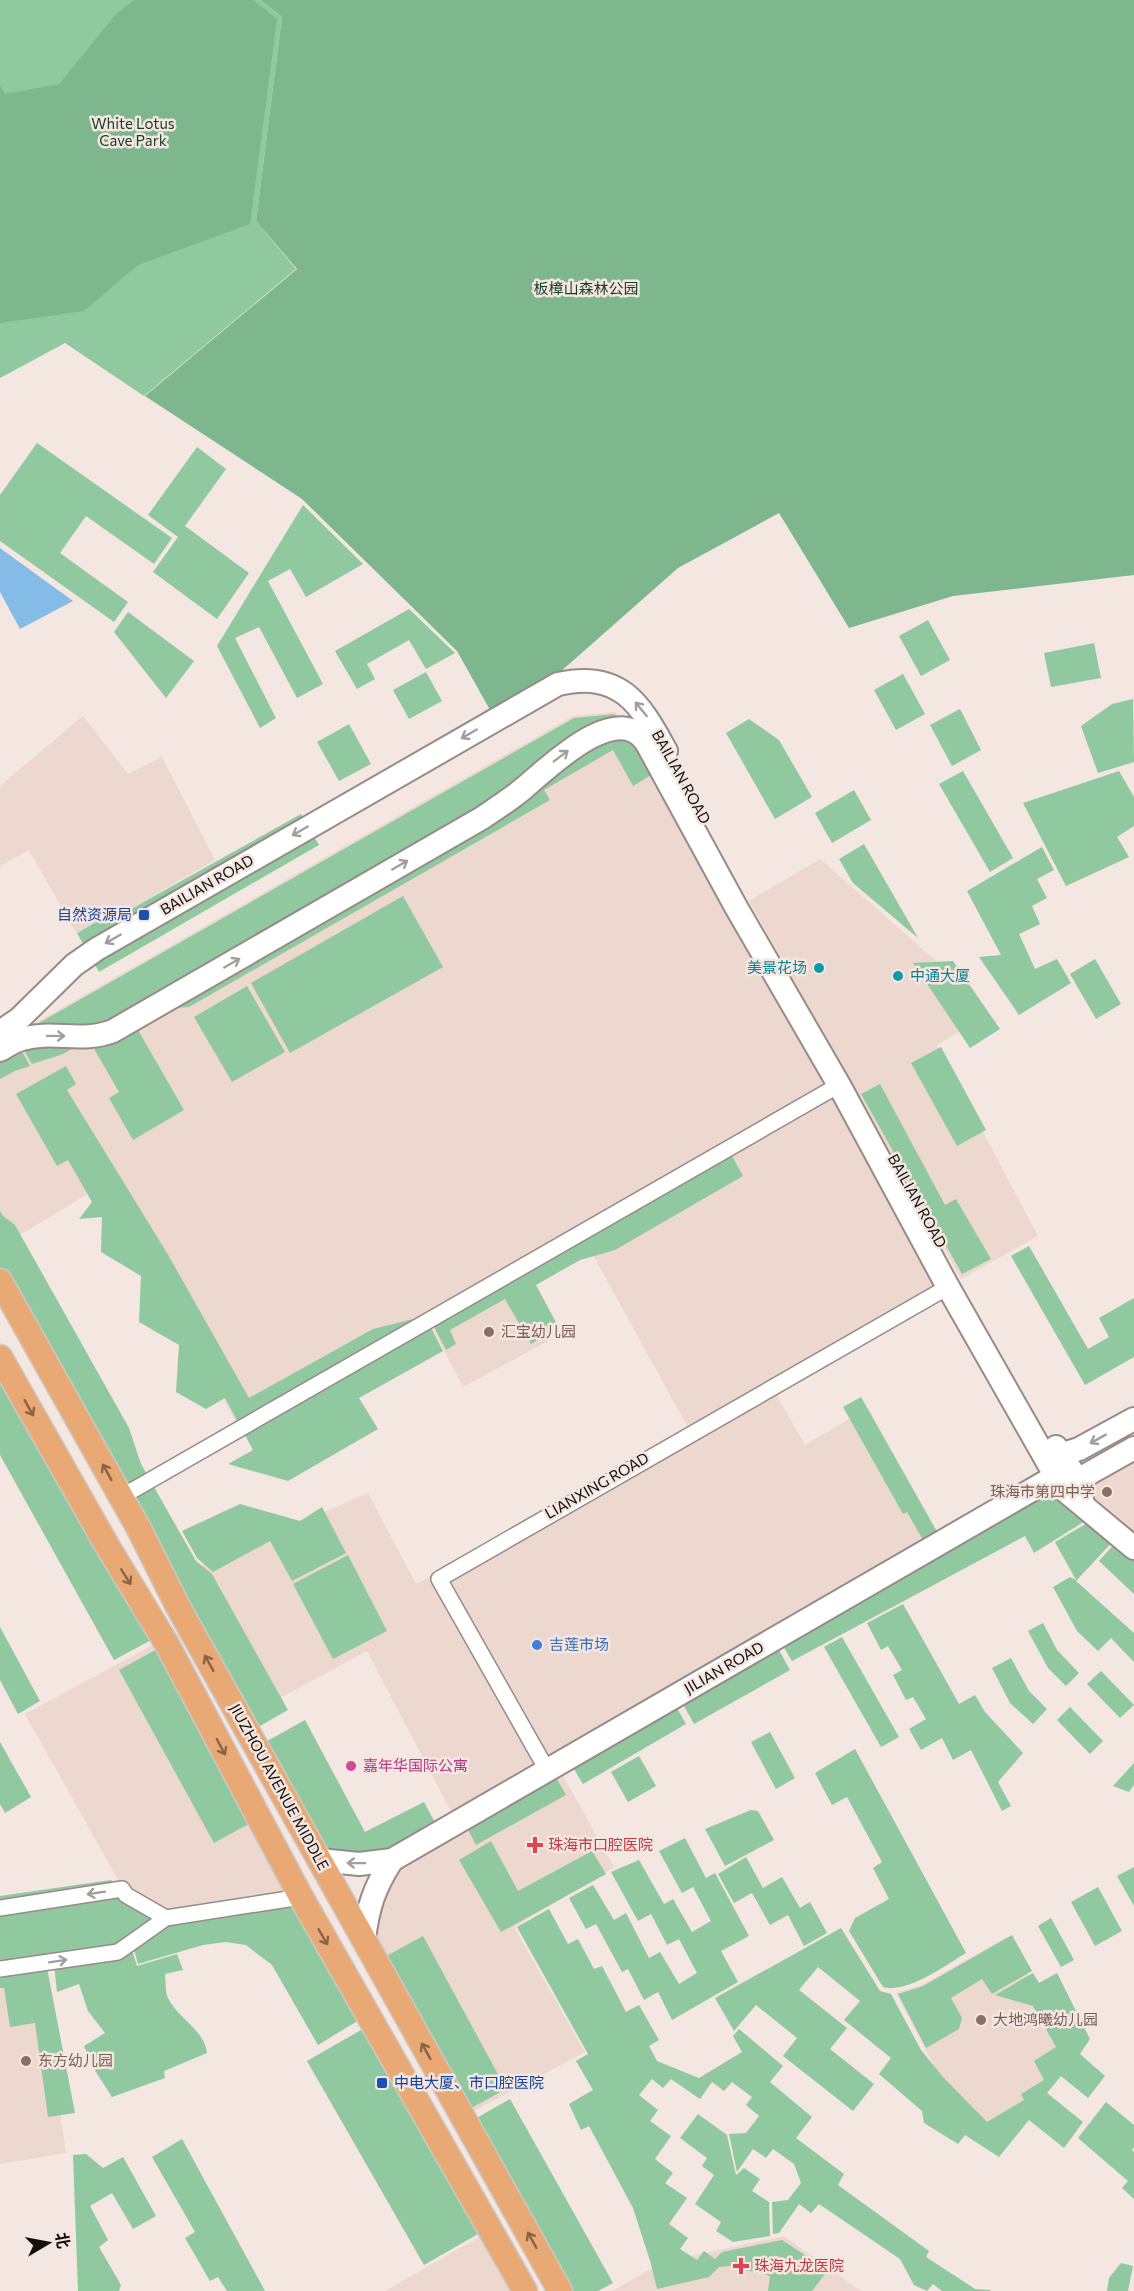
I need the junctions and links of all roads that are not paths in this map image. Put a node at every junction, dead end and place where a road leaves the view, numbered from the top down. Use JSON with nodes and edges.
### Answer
{"nodes":[{"id":1,"x":0,"y":1032,"type":"edge"},
{"id":2,"x":0,"y":1050,"type":"edge"},
{"id":3,"x":840,"y":1085,"type":"junction"},
{"id":4,"x":0,"y":1281,"type":"edge"},
{"id":5,"x":948,"y":1287,"type":"junction"},
{"id":6,"x":0,"y":1357,"type":"edge"},
{"id":7,"x":1134,"y":1419,"type":"edge"},
{"id":8,"x":1134,"y":1448,"type":"edge"},
{"id":9,"x":1064,"y":1475,"type":"junction"},
{"id":10,"x":121,"y":1497,"type":"junction"},
{"id":11,"x":1134,"y":1548,"type":"edge"},
{"id":12,"x":547,"y":1770,"type":"junction"},
{"id":13,"x":320,"y":1860,"type":"junction"},
{"id":14,"x":392,"y":1860,"type":"junction"},
{"id":15,"x":301,"y":1897,"type":"junction"},
{"id":16,"x":0,"y":1908,"type":"edge"},
{"id":17,"x":166,"y":1918,"type":"junction"},
{"id":18,"x":364,"y":1939,"type":"junction"},
{"id":19,"x":0,"y":1969,"type":"edge"},
{"id":20,"x":525,"y":2291,"type":"edge"},
{"id":21,"x":560,"y":2291,"type":"edge"}],
"edges":[{"from":9,"to":1,"type":"main road","name":"BAILIAN ROAD","one_way":true},
{"from":2,"to":3,"type":"main road","name":"BAILIAN ROAD","one_way":true},
{"from":3,"to":5,"type":"main road","name":"BAILIAN ROAD"},
{"from":3,"to":10,"type":"street"},
{"from":10,"to":4,"type":"main road","name":"JIUZHOU AVENUE MIDDLE","one_way":true},
{"from":5,"to":9,"type":"main road","name":"BAILIAN ROAD"},
{"from":5,"to":12,"type":"street","name":"LIANXING ROAD"},
{"from":6,"to":15,"type":"main road","name":"JIUZHOU AVENUE MIDDLE","one_way":true},
{"from":7,"to":9,"type":"main road","one_way":true},
{"from":8,"to":9,"type":"main road"},
{"from":9,"to":11,"type":"main road","name":"BAILIAN ROAD"},
{"from":9,"to":12,"type":"main road","name":"JILIAN ROAD"},
{"from":13,"to":10,"type":"main road","name":"JIUZHOU AVENUE MIDDLE","one_way":true},
{"from":12,"to":14,"type":"main road","name":"JILIAN ROAD"},
{"from":14,"to":13,"type":"main road","one_way":true},
{"from":13,"to":18,"type":"main road","name":"JIUZHOU AVENUE MIDDLE"},
{"from":14,"to":18,"type":"main road"},
{"from":15,"to":17,"type":"street"},
{"from":15,"to":20,"type":"main road","name":"JIUZHOU AVENUE MIDDLE","one_way":true},
{"from":17,"to":16,"type":"street","one_way":true},
{"from":19,"to":17,"type":"street","one_way":true},
{"from":21,"to":18,"type":"main road","name":"JIUZHOU AVENUE MIDDLE","one_way":true}]}
